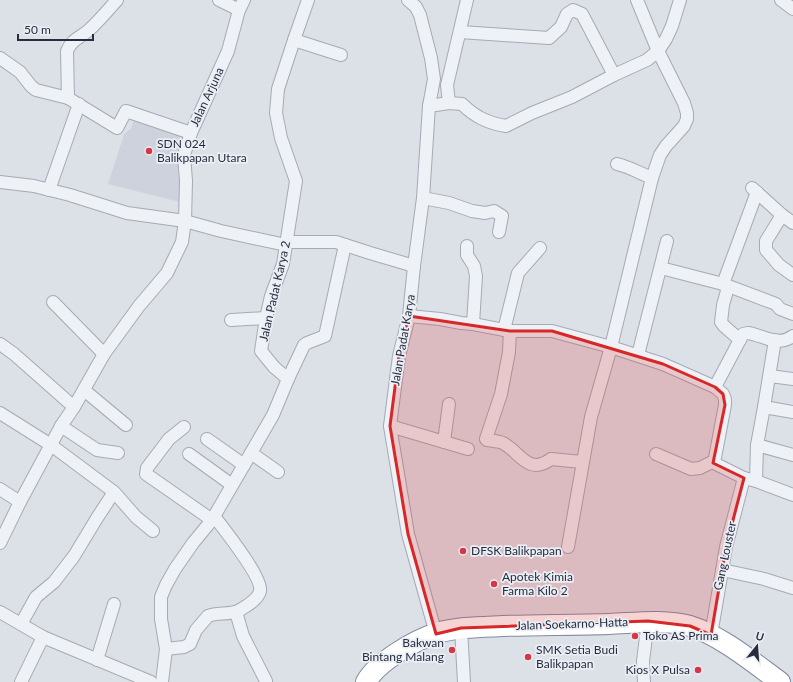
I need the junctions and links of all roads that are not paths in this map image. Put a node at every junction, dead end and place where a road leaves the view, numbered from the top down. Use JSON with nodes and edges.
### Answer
{"nodes":[{"id":1,"x":117,"y":0,"type":"edge"},
{"id":2,"x":219,"y":0,"type":"edge"},
{"id":3,"x":308,"y":0,"type":"edge"},
{"id":4,"x":408,"y":0,"type":"edge"},
{"id":5,"x":467,"y":0,"type":"edge"},
{"id":6,"x":637,"y":0,"type":"edge"},
{"id":7,"x":680,"y":0,"type":"edge"},
{"id":8,"x":781,"y":0,"type":"edge"},
{"id":9,"x":241,"y":5,"type":"edge"},
{"id":10,"x":793,"y":9,"type":"edge"},
{"id":11,"x":460,"y":32,"type":"junction"},
{"id":12,"x":294,"y":40,"type":"junction"},
{"id":13,"x":658,"y":50,"type":"junction"},
{"id":14,"x":341,"y":55,"type":"dead end"},
{"id":15,"x":0,"y":58,"type":"edge"},
{"id":16,"x":614,"y":74,"type":"junction"},
{"id":17,"x":68,"y":98,"type":"junction"},
{"id":18,"x":449,"y":103,"type":"junction"},
{"id":19,"x":79,"y":104,"type":"junction"},
{"id":20,"x":429,"y":106,"type":"junction"},
{"id":21,"x":191,"y":133,"type":"junction"},
{"id":22,"x":616,"y":164,"type":"dead end"},
{"id":23,"x":652,"y":178,"type":"junction"},
{"id":24,"x":0,"y":182,"type":"edge"},
{"id":25,"x":49,"y":190,"type":"junction"},
{"id":26,"x":423,"y":198,"type":"junction"},
{"id":27,"x":782,"y":215,"type":"junction"},
{"id":28,"x":185,"y":221,"type":"junction"},
{"id":29,"x":793,"y":223,"type":"edge"},
{"id":30,"x":499,"y":232,"type":"dead end"},
{"id":31,"x":667,"y":241,"type":"dead end"},
{"id":32,"x":286,"y":244,"type":"junction"},
{"id":33,"x":345,"y":244,"type":"junction"},
{"id":34,"x":467,"y":246,"type":"dead end"},
{"id":35,"x":540,"y":248,"type":"dead end"},
{"id":36,"x":414,"y":266,"type":"junction"},
{"id":37,"x":661,"y":268,"type":"junction"},
{"id":38,"x":793,"y":275,"type":"edge"},
{"id":39,"x":726,"y":285,"type":"junction"},
{"id":40,"x":53,"y":302,"type":"dead end"},
{"id":41,"x":793,"y":314,"type":"edge"},
{"id":42,"x":409,"y":316,"type":"junction"},
{"id":43,"x":266,"y":318,"type":"junction"},
{"id":44,"x":231,"y":320,"type":"dead end"},
{"id":45,"x":473,"y":324,"type":"junction"},
{"id":46,"x":507,"y":331,"type":"junction"},
{"id":47,"x":793,"y":336,"type":"edge"},
{"id":48,"x":740,"y":340,"type":"junction"},
{"id":49,"x":775,"y":340,"type":"junction"},
{"id":50,"x":0,"y":344,"type":"edge"},
{"id":51,"x":611,"y":347,"type":"junction"},
{"id":52,"x":104,"y":354,"type":"junction"},
{"id":53,"x":638,"y":356,"type":"junction"},
{"id":54,"x":770,"y":376,"type":"junction"},
{"id":55,"x":288,"y":379,"type":"junction"},
{"id":56,"x":793,"y":379,"type":"edge"},
{"id":57,"x":715,"y":387,"type":"junction"},
{"id":58,"x":84,"y":390,"type":"junction"},
{"id":59,"x":449,"y":404,"type":"dead end"},
{"id":60,"x":74,"y":407,"type":"junction"},
{"id":61,"x":764,"y":407,"type":"junction"},
{"id":62,"x":0,"y":412,"type":"edge"},
{"id":63,"x":793,"y":412,"type":"edge"},
{"id":64,"x":126,"y":425,"type":"dead end"},
{"id":65,"x":61,"y":426,"type":"junction"},
{"id":66,"x":390,"y":426,"type":"junction"},
{"id":67,"x":184,"y":427,"type":"dead end"},
{"id":68,"x":207,"y":439,"type":"dead end"},
{"id":69,"x":444,"y":442,"type":"junction"},
{"id":70,"x":51,"y":445,"type":"junction"},
{"id":71,"x":757,"y":445,"type":"junction"},
{"id":72,"x":468,"y":449,"type":"dead end"},
{"id":73,"x":118,"y":453,"type":"dead end"},
{"id":74,"x":251,"y":453,"type":"junction"},
{"id":75,"x":189,"y":454,"type":"dead end"},
{"id":76,"x":656,"y":454,"type":"dead end"},
{"id":77,"x":793,"y":455,"type":"edge"},
{"id":78,"x":714,"y":461,"type":"junction"},
{"id":79,"x":582,"y":462,"type":"junction"},
{"id":80,"x":244,"y":465,"type":"junction"},
{"id":81,"x":278,"y":472,"type":"dead end"},
{"id":82,"x":744,"y":478,"type":"junction"},
{"id":83,"x":756,"y":481,"type":"junction"},
{"id":84,"x":232,"y":485,"type":"junction"},
{"id":85,"x":0,"y":489,"type":"edge"},
{"id":86,"x":114,"y":492,"type":"junction"},
{"id":87,"x":793,"y":495,"type":"edge"},
{"id":88,"x":20,"y":502,"type":"junction"},
{"id":89,"x":213,"y":518,"type":"junction"},
{"id":90,"x":153,"y":531,"type":"dead end"},
{"id":91,"x":0,"y":543,"type":"edge"},
{"id":92,"x":568,"y":547,"type":"dead end"},
{"id":93,"x":722,"y":570,"type":"junction"},
{"id":94,"x":793,"y":588,"type":"edge"},
{"id":95,"x":114,"y":604,"type":"dead end"},
{"id":96,"x":0,"y":612,"type":"edge"},
{"id":97,"x":236,"y":612,"type":"junction"},
{"id":98,"x":648,"y":621,"type":"junction"},
{"id":99,"x":21,"y":624,"type":"junction"},
{"id":100,"x":461,"y":628,"type":"junction"},
{"id":101,"x":436,"y":634,"type":"junction"},
{"id":102,"x":710,"y":635,"type":"junction"},
{"id":103,"x":43,"y":637,"type":"junction"},
{"id":104,"x":166,"y":649,"type":"junction"},
{"id":105,"x":97,"y":660,"type":"junction"},
{"id":106,"x":266,"y":681,"type":"edge"},
{"id":107,"x":21,"y":682,"type":"edge"},
{"id":108,"x":152,"y":682,"type":"edge"},
{"id":109,"x":162,"y":682,"type":"edge"},
{"id":110,"x":366,"y":682,"type":"edge"},
{"id":111,"x":464,"y":682,"type":"edge"},
{"id":112,"x":644,"y":682,"type":"edge"},
{"id":113,"x":780,"y":682,"type":"edge"}],
"edges":[{"from":1,"to":17,"type":"street"},
{"from":2,"to":9,"type":"street"},
{"from":3,"to":12,"type":"street","name":"Jalan Padat Karya 2"},
{"from":4,"to":20,"type":"street","name":"Jalan Padat Karya"},
{"from":5,"to":11,"type":"street"},
{"from":6,"to":13,"type":"street"},
{"from":7,"to":13,"type":"street"},
{"from":8,"to":10,"type":"street"},
{"from":9,"to":21,"type":"street","name":"Jalan Arjuna"},
{"from":11,"to":16,"type":"street"},
{"from":11,"to":18,"type":"street"},
{"from":12,"to":14,"type":"street"},
{"from":12,"to":32,"type":"street","name":"Jalan Padat Karya 2"},
{"from":13,"to":16,"type":"street"},
{"from":13,"to":23,"type":"street"},
{"from":15,"to":17,"type":"street"},
{"from":16,"to":18,"type":"street"},
{"from":17,"to":19,"type":"street"},
{"from":18,"to":20,"type":"street"},
{"from":19,"to":21,"type":"street"},
{"from":19,"to":25,"type":"street"},
{"from":20,"to":26,"type":"street","name":"Jalan Padat Karya"},
{"from":21,"to":28,"type":"street","name":"Jalan Arjuna"},
{"from":22,"to":23,"type":"street"},
{"from":23,"to":51,"type":"street"},
{"from":24,"to":25,"type":"street"},
{"from":25,"to":28,"type":"street"},
{"from":26,"to":30,"type":"street"},
{"from":26,"to":36,"type":"street","name":"Jalan Padat Karya"},
{"from":27,"to":29,"type":"street"},
{"from":27,"to":38,"type":"street"},
{"from":27,"to":39,"type":"street"},
{"from":28,"to":32,"type":"street"},
{"from":28,"to":52,"type":"street","name":"Jalan Arjuna"},
{"from":31,"to":37,"type":"street"},
{"from":32,"to":33,"type":"street"},
{"from":32,"to":43,"type":"street","name":"Jalan Padat Karya 2"},
{"from":33,"to":36,"type":"street"},
{"from":33,"to":55,"type":"street"},
{"from":34,"to":45,"type":"street"},
{"from":35,"to":46,"type":"street"},
{"from":36,"to":42,"type":"street","name":"Jalan Padat Karya"},
{"from":37,"to":39,"type":"street"},
{"from":37,"to":53,"type":"street"},
{"from":39,"to":41,"type":"street"},
{"from":39,"to":48,"type":"street"},
{"from":40,"to":52,"type":"street"},
{"from":42,"to":45,"type":"street"},
{"from":42,"to":66,"type":"street","name":"Jalan Padat Karya"},
{"from":43,"to":44,"type":"street"},
{"from":43,"to":55,"type":"street","name":"Jalan Padat Karya 2"},
{"from":45,"to":46,"type":"street"},
{"from":46,"to":51,"type":"street"},
{"from":46,"to":79,"type":"street"},
{"from":47,"to":49,"type":"street"},
{"from":48,"to":49,"type":"street"},
{"from":48,"to":57,"type":"street"},
{"from":49,"to":54,"type":"street"},
{"from":50,"to":60,"type":"street"},
{"from":51,"to":53,"type":"street"},
{"from":51,"to":79,"type":"street"},
{"from":52,"to":58,"type":"street","name":"Jalan Arjuna"},
{"from":53,"to":57,"type":"street"},
{"from":54,"to":56,"type":"street"},
{"from":54,"to":61,"type":"street"},
{"from":55,"to":74,"type":"street"},
{"from":57,"to":78,"type":"street"},
{"from":58,"to":60,"type":"street","name":"Jalan Arjuna"},
{"from":58,"to":64,"type":"street"},
{"from":59,"to":69,"type":"street"},
{"from":60,"to":65,"type":"street","name":"Jalan Arjuna"},
{"from":61,"to":63,"type":"street"},
{"from":61,"to":71,"type":"street"},
{"from":62,"to":70,"type":"street"},
{"from":65,"to":70,"type":"street","name":"Jalan Arjuna"},
{"from":65,"to":73,"type":"street"},
{"from":66,"to":69,"type":"street"},
{"from":66,"to":101,"type":"street","name":"Jalan Padat Karya"},
{"from":67,"to":89,"type":"street"},
{"from":68,"to":80,"type":"street"},
{"from":69,"to":72,"type":"street"},
{"from":70,"to":86,"type":"street"},
{"from":70,"to":88,"type":"street","name":"Jalan Arjuna"},
{"from":71,"to":77,"type":"street"},
{"from":71,"to":83,"type":"street"},
{"from":74,"to":80,"type":"street"},
{"from":74,"to":81,"type":"street"},
{"from":75,"to":84,"type":"street"},
{"from":76,"to":78,"type":"street"},
{"from":78,"to":82,"type":"street"},
{"from":79,"to":92,"type":"street"},
{"from":80,"to":84,"type":"street"},
{"from":82,"to":83,"type":"street"},
{"from":82,"to":93,"type":"street","name":"Gang Louster"},
{"from":83,"to":87,"type":"street"},
{"from":84,"to":89,"type":"street"},
{"from":85,"to":88,"type":"street"},
{"from":86,"to":90,"type":"street"},
{"from":86,"to":99,"type":"street"},
{"from":88,"to":91,"type":"street","name":"Jalan Arjuna"},
{"from":89,"to":97,"type":"street"},
{"from":89,"to":104,"type":"street"},
{"from":93,"to":94,"type":"street"},
{"from":93,"to":102,"type":"street","name":"Gang Louster"},
{"from":95,"to":105,"type":"street"},
{"from":96,"to":99,"type":"street"},
{"from":97,"to":104,"type":"street"},
{"from":97,"to":106,"type":"street"},
{"from":98,"to":100,"type":"highway","name":"Jalan Soekarno-Hatta"},
{"from":98,"to":102,"type":"highway","name":"Jalan Soekarno-Hatta"},
{"from":98,"to":112,"type":"street"},
{"from":99,"to":103,"type":"street"},
{"from":100,"to":101,"type":"highway","name":"Jalan Soekarno-Hatta"},
{"from":100,"to":111,"type":"street"},
{"from":101,"to":110,"type":"highway","name":"Jalan Soekarno-Hatta"},
{"from":102,"to":113,"type":"highway","name":"Jalan Soekarno-Hatta"},
{"from":103,"to":105,"type":"street"},
{"from":103,"to":107,"type":"street"},
{"from":104,"to":109,"type":"street"},
{"from":105,"to":108,"type":"street"}]}
